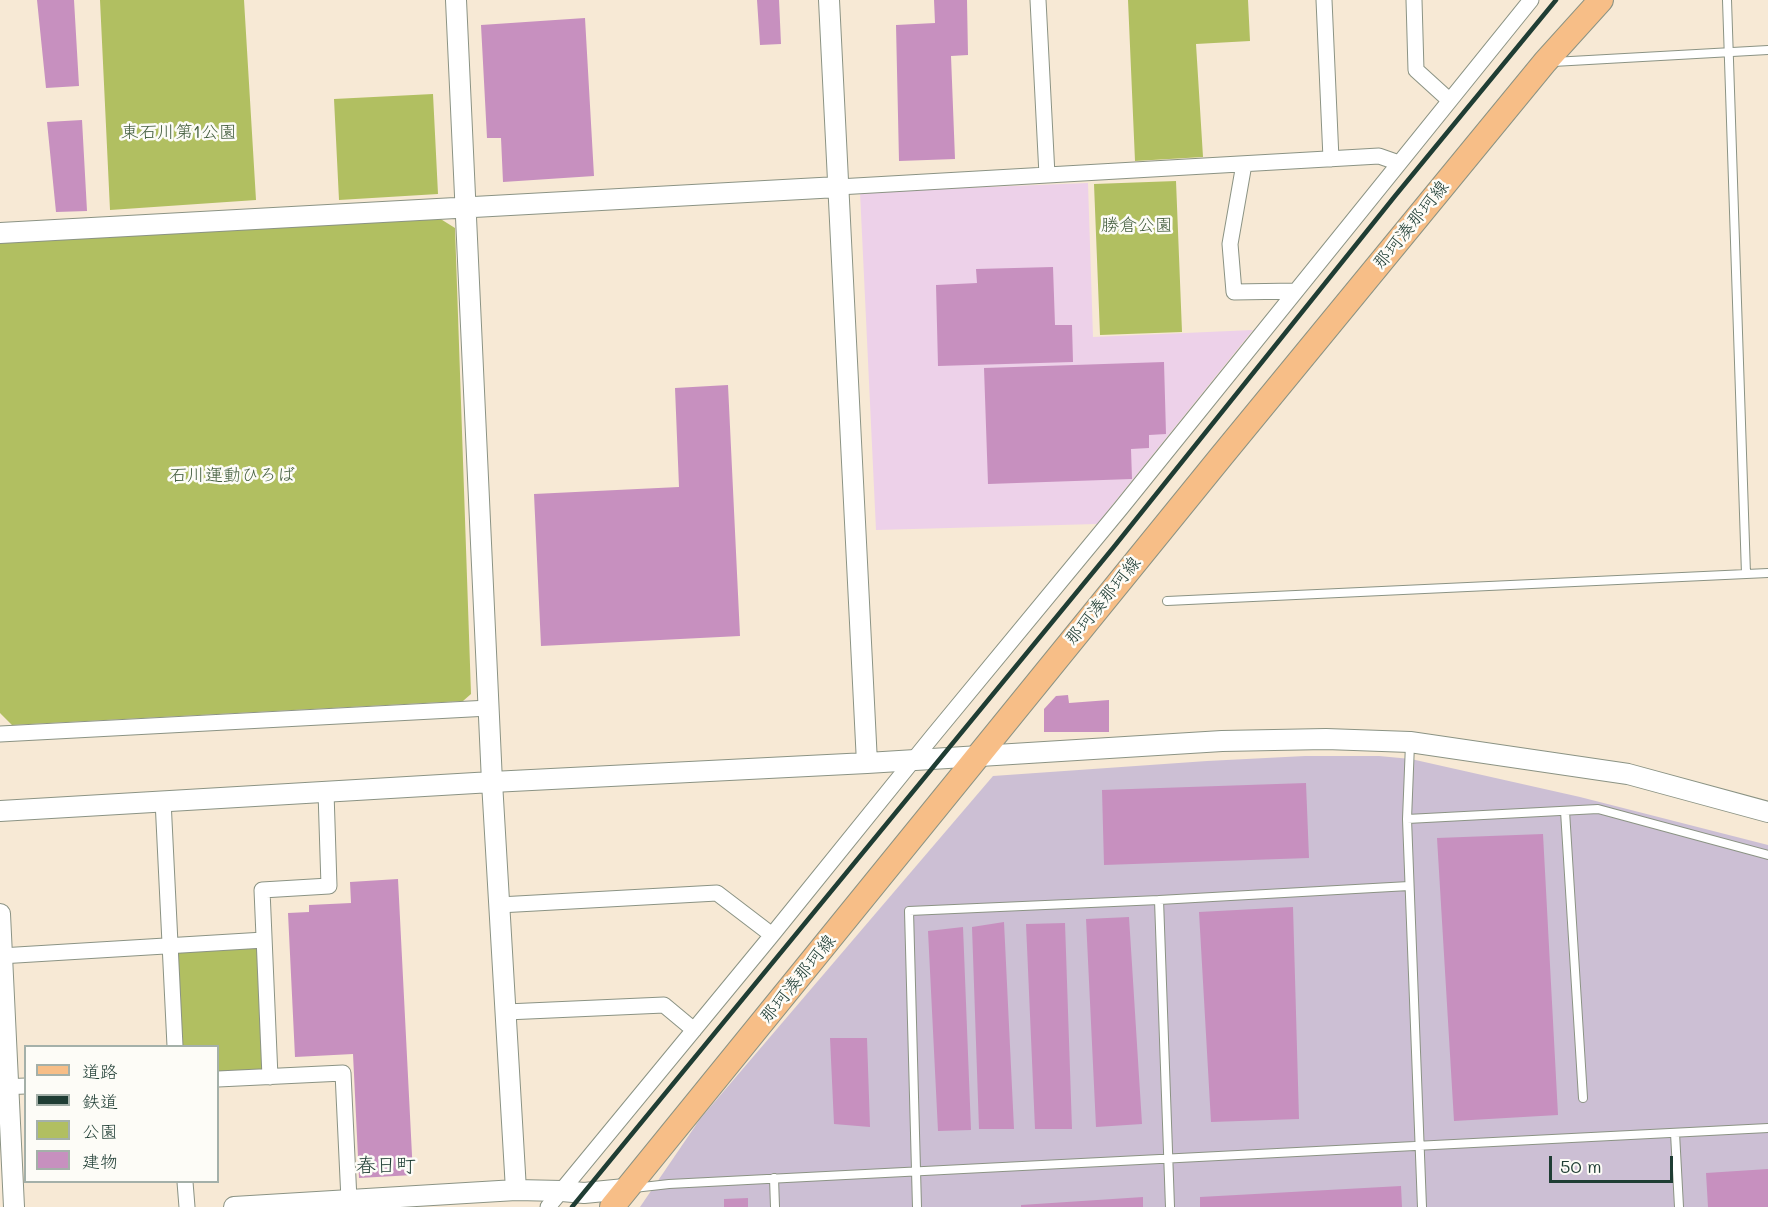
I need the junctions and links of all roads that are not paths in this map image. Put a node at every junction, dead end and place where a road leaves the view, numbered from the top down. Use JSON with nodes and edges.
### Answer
{"nodes":[{"id":1,"x":456,"y":0,"type":"edge"},
{"id":2,"x":829,"y":0,"type":"edge"},
{"id":3,"x":1038,"y":0,"type":"edge"},
{"id":4,"x":1324,"y":0,"type":"edge"},
{"id":5,"x":1414,"y":0,"type":"edge"},
{"id":6,"x":1531,"y":0,"type":"edge"},
{"id":7,"x":1601,"y":0,"type":"edge"},
{"id":8,"x":1727,"y":0,"type":"edge"},
{"id":9,"x":1768,"y":50,"type":"edge"},
{"id":10,"x":1728,"y":52,"type":"junction"},
{"id":11,"x":1545,"y":62,"type":"junction"},
{"id":12,"x":1449,"y":100,"type":"junction"},
{"id":13,"x":1331,"y":159,"type":"junction"},
{"id":14,"x":1399,"y":163,"type":"junction"},
{"id":15,"x":1244,"y":164,"type":"junction"},
{"id":16,"x":1047,"y":175,"type":"junction"},
{"id":17,"x":838,"y":187,"type":"junction"},
{"id":18,"x":465,"y":207,"type":"junction"},
{"id":19,"x":0,"y":233,"type":"edge"},
{"id":20,"x":1296,"y":291,"type":"junction"},
{"id":21,"x":1768,"y":573,"type":"edge"},
{"id":22,"x":1746,"y":574,"type":"junction"},
{"id":23,"x":1167,"y":601,"type":"dead end"},
{"id":24,"x":489,"y":708,"type":"junction"},
{"id":25,"x":0,"y":734,"type":"edge"},
{"id":26,"x":1410,"y":742,"type":"junction"},
{"id":27,"x":979,"y":756,"type":"junction"},
{"id":28,"x":914,"y":759,"type":"junction"},
{"id":29,"x":867,"y":763,"type":"junction"},
{"id":30,"x":492,"y":782,"type":"junction"},
{"id":31,"x":326,"y":792,"type":"junction"},
{"id":32,"x":163,"y":801,"type":"junction"},
{"id":33,"x":0,"y":811,"type":"edge"},
{"id":34,"x":1565,"y":811,"type":"junction"},
{"id":35,"x":1768,"y":812,"type":"edge"},
{"id":36,"x":1407,"y":819,"type":"junction"},
{"id":37,"x":1768,"y":855,"type":"edge"},
{"id":38,"x":1409,"y":886,"type":"junction"},
{"id":39,"x":1159,"y":900,"type":"junction"},
{"id":40,"x":500,"y":905,"type":"junction"},
{"id":41,"x":0,"y":914,"type":"edge"},
{"id":42,"x":772,"y":935,"type":"junction"},
{"id":43,"x":264,"y":940,"type":"junction"},
{"id":44,"x":170,"y":946,"type":"junction"},
{"id":45,"x":1,"y":956,"type":"edge"},
{"id":46,"x":506,"y":1012,"type":"junction"},
{"id":47,"x":694,"y":1030,"type":"junction"},
{"id":48,"x":175,"y":1045,"type":"edge"},
{"id":49,"x":270,"y":1077,"type":"junction"},
{"id":50,"x":219,"y":1079,"type":"edge"},
{"id":51,"x":11,"y":1086,"type":"edge"},
{"id":52,"x":1582,"y":1098,"type":"dead end"},
{"id":53,"x":1768,"y":1128,"type":"edge"},
{"id":54,"x":1675,"y":1133,"type":"junction"},
{"id":55,"x":1419,"y":1145,"type":"junction"},
{"id":56,"x":1167,"y":1158,"type":"junction"},
{"id":57,"x":915,"y":1171,"type":"junction"},
{"id":58,"x":774,"y":1178,"type":"junction"},
{"id":59,"x":185,"y":1183,"type":"edge"},
{"id":60,"x":516,"y":1190,"type":"junction"},
{"id":61,"x":562,"y":1191,"type":"junction"},
{"id":62,"x":619,"y":1198,"type":"edge"},
{"id":63,"x":349,"y":1200,"type":"junction"},
{"id":64,"x":384,"y":1203,"type":"edge"},
{"id":65,"x":284,"y":1205,"type":"edge"},
{"id":66,"x":14,"y":1207,"type":"edge"},
{"id":67,"x":187,"y":1207,"type":"edge"},
{"id":68,"x":234,"y":1207,"type":"edge"},
{"id":69,"x":548,"y":1207,"type":"edge"},
{"id":70,"x":775,"y":1207,"type":"edge"},
{"id":71,"x":917,"y":1207,"type":"edge"},
{"id":72,"x":1170,"y":1207,"type":"edge"},
{"id":73,"x":1422,"y":1207,"type":"edge"},
{"id":74,"x":1679,"y":1207,"type":"edge"}],
"edges":[{"from":1,"to":18,"type":"street"},
{"from":2,"to":17,"type":"street"},
{"from":3,"to":16,"type":"street"},
{"from":4,"to":13,"type":"street"},
{"from":5,"to":12,"type":"street"},
{"from":6,"to":12,"type":"street"},
{"from":7,"to":11,"type":"main road","name":"那珂湊那珂線"},
{"from":8,"to":10,"type":"lane"},
{"from":9,"to":10,"type":"lane"},
{"from":10,"to":11,"type":"lane"},
{"from":10,"to":22,"type":"lane"},
{"from":11,"to":27,"type":"main road","name":"那珂湊那珂線"},
{"from":12,"to":14,"type":"street"},
{"from":13,"to":14,"type":"street"},
{"from":13,"to":15,"type":"street"},
{"from":14,"to":20,"type":"street"},
{"from":15,"to":16,"type":"street"},
{"from":15,"to":20,"type":"street"},
{"from":16,"to":17,"type":"street"},
{"from":17,"to":18,"type":"street"},
{"from":17,"to":29,"type":"street"},
{"from":18,"to":19,"type":"street"},
{"from":18,"to":24,"type":"street"},
{"from":20,"to":28,"type":"street"},
{"from":21,"to":22,"type":"lane"},
{"from":22,"to":23,"type":"lane"},
{"from":24,"to":25,"type":"street"},
{"from":24,"to":30,"type":"street"},
{"from":26,"to":27,"type":"street"},
{"from":26,"to":35,"type":"street"},
{"from":26,"to":36,"type":"lane"},
{"from":27,"to":28,"type":"street"},
{"from":27,"to":62,"type":"main road","name":"那珂湊那珂線"},
{"from":28,"to":29,"type":"street"},
{"from":28,"to":42,"type":"street"},
{"from":29,"to":30,"type":"street"},
{"from":30,"to":31,"type":"street"},
{"from":30,"to":40,"type":"street"},
{"from":31,"to":32,"type":"street"},
{"from":31,"to":43,"type":"street"},
{"from":32,"to":33,"type":"street"},
{"from":32,"to":44,"type":"street"},
{"from":34,"to":36,"type":"lane"},
{"from":34,"to":37,"type":"lane"},
{"from":34,"to":52,"type":"lane"},
{"from":36,"to":38,"type":"lane"},
{"from":38,"to":39,"type":"lane"},
{"from":38,"to":55,"type":"lane"},
{"from":39,"to":56,"type":"lane"},
{"from":39,"to":57,"type":"lane"},
{"from":40,"to":42,"type":"street"},
{"from":40,"to":46,"type":"street"},
{"from":41,"to":45,"type":"street"},
{"from":42,"to":47,"type":"street"},
{"from":43,"to":44,"type":"street"},
{"from":43,"to":49,"type":"street"},
{"from":44,"to":45,"type":"street"},
{"from":44,"to":48,"type":"street"},
{"from":45,"to":51,"type":"street"},
{"from":46,"to":47,"type":"street"},
{"from":46,"to":60,"type":"street"},
{"from":47,"to":61,"type":"street"},
{"from":49,"to":50,"type":"street"},
{"from":49,"to":63,"type":"street"},
{"from":51,"to":66,"type":"street"},
{"from":53,"to":54,"type":"lane"},
{"from":54,"to":55,"type":"lane"},
{"from":54,"to":74,"type":"lane"},
{"from":55,"to":56,"type":"lane"},
{"from":55,"to":73,"type":"lane"},
{"from":56,"to":57,"type":"lane"},
{"from":56,"to":72,"type":"lane"},
{"from":57,"to":58,"type":"lane"},
{"from":57,"to":71,"type":"lane"},
{"from":58,"to":62,"type":"lane"},
{"from":58,"to":70,"type":"lane"},
{"from":59,"to":67,"type":"street"},
{"from":60,"to":61,"type":"street"},
{"from":60,"to":64,"type":"street"},
{"from":61,"to":62,"type":"street"},
{"from":61,"to":69,"type":"street"},
{"from":63,"to":64,"type":"street"},
{"from":63,"to":65,"type":"street"},
{"from":65,"to":68,"type":"street"}]}
